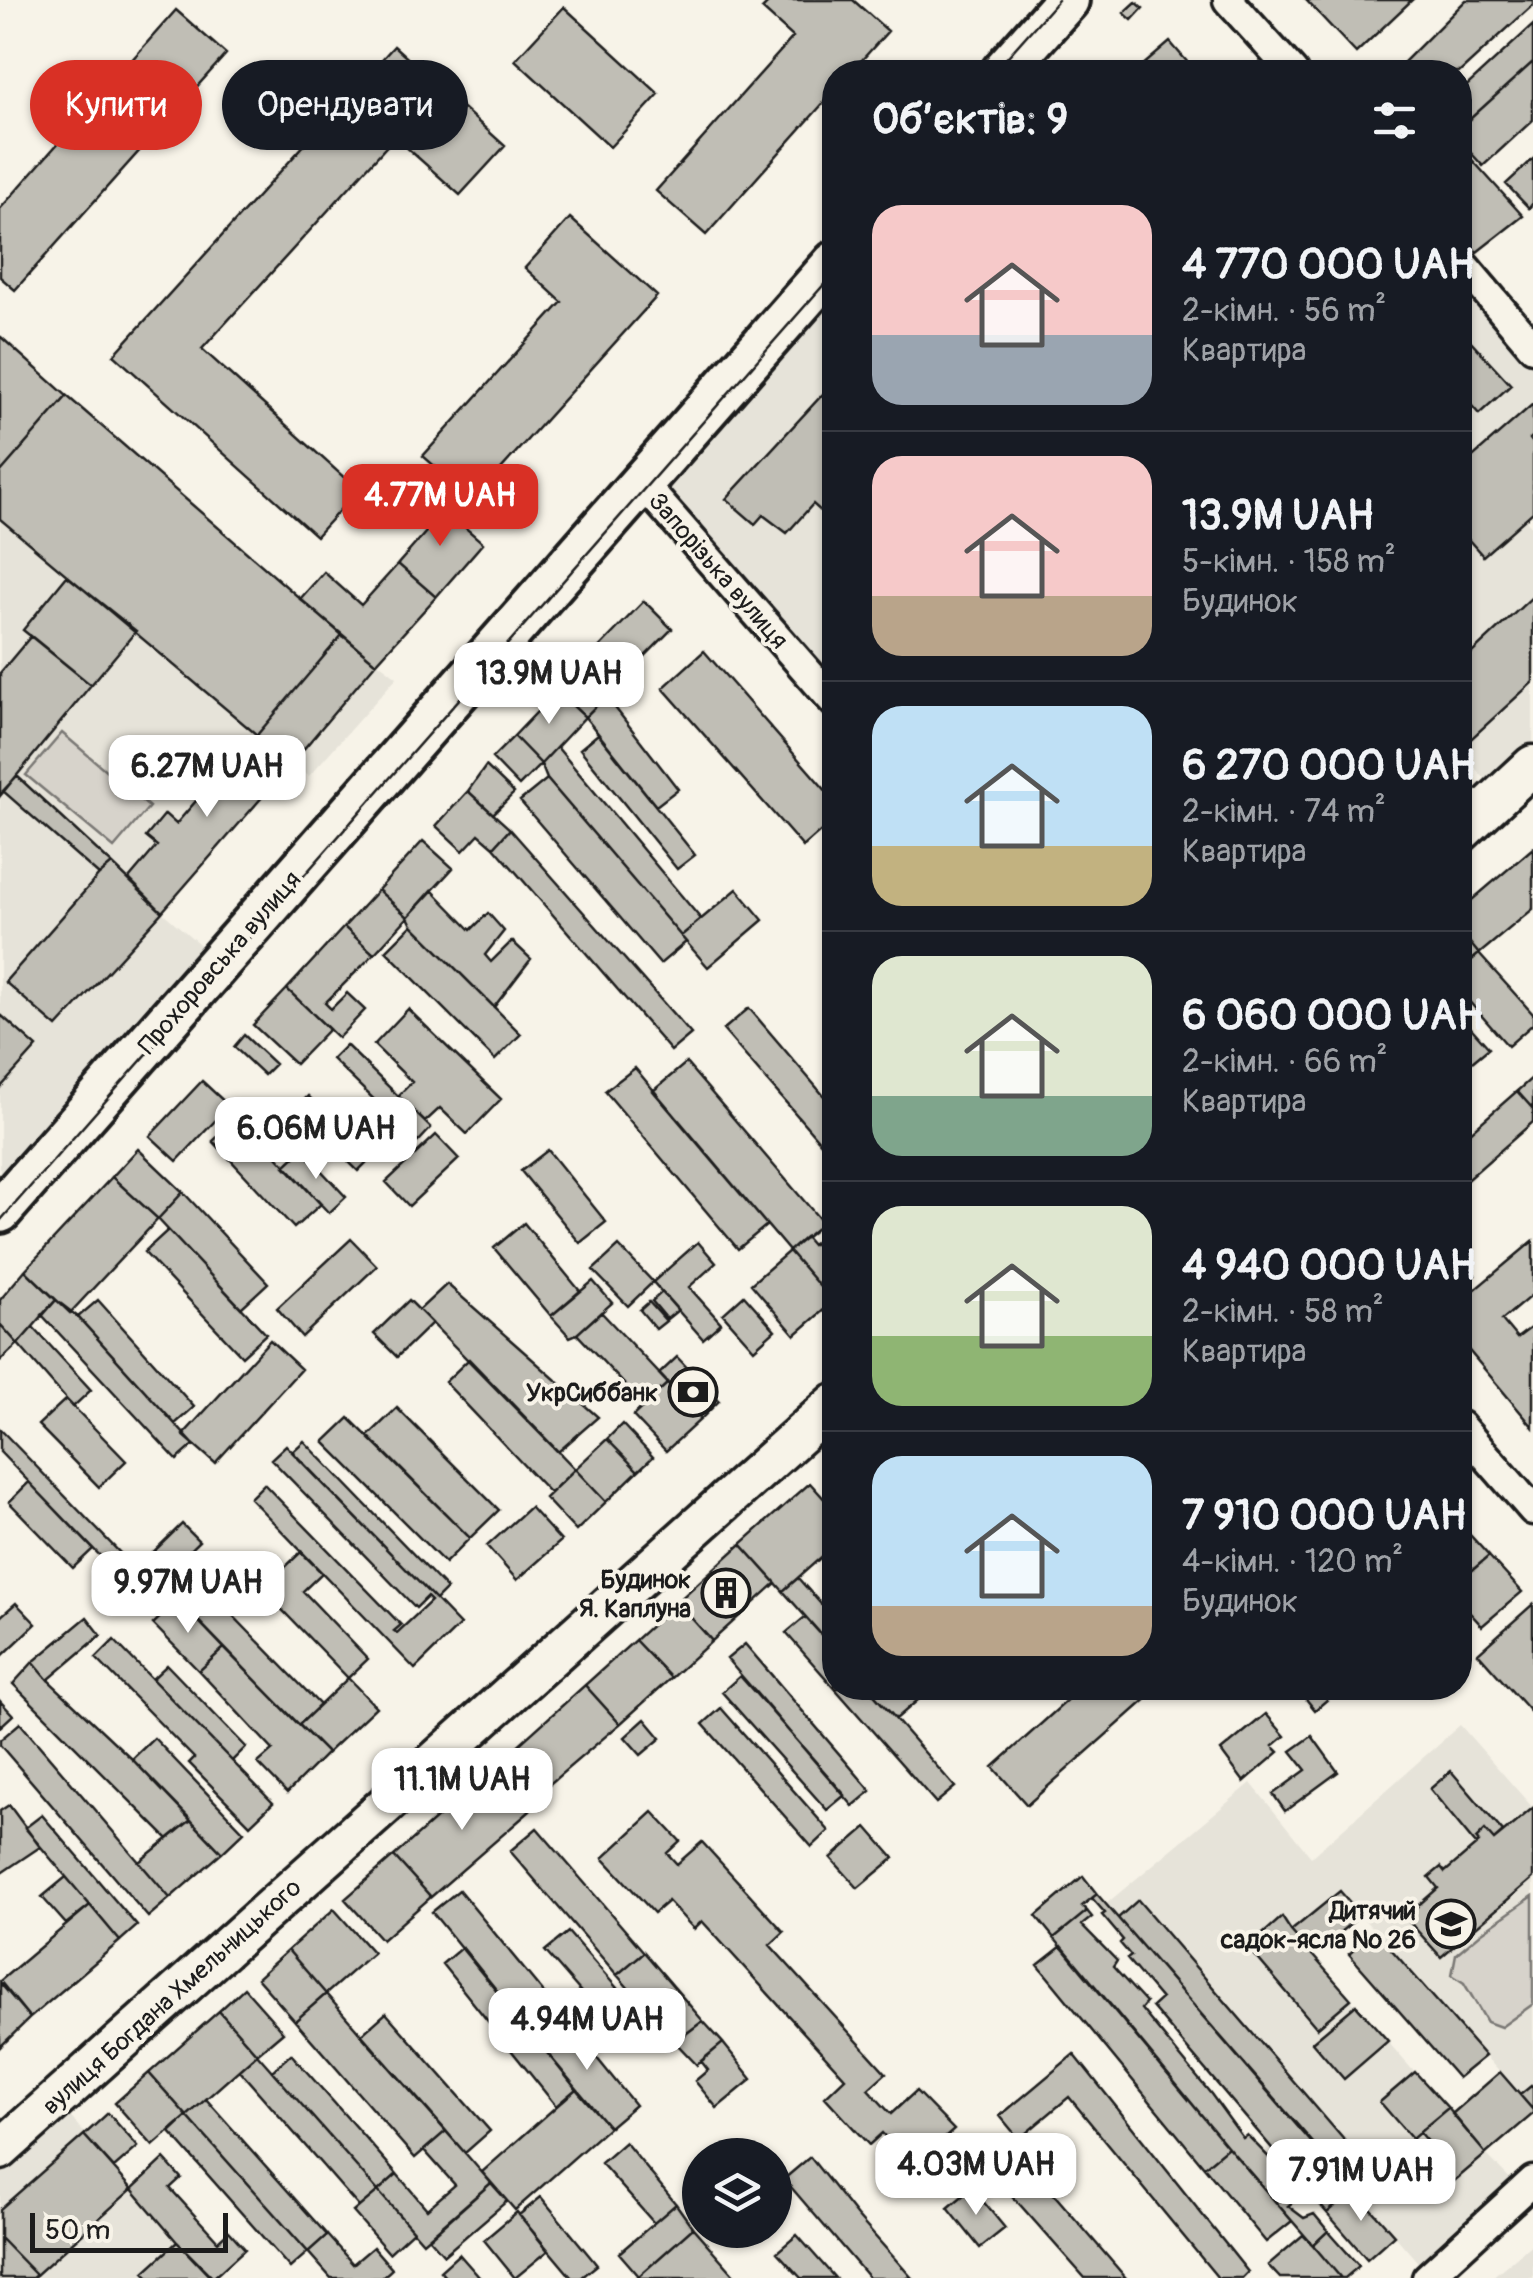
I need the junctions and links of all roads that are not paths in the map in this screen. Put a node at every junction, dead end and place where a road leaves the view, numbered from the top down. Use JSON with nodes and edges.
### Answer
{"nodes":[{"id":1,"x":1067,"y":0,"type":"edge"},
{"id":2,"x":1228,"y":0,"type":"edge"},
{"id":3,"x":1014,"y":60,"type":"edge"},
{"id":4,"x":1282,"y":60,"type":"edge"},
{"id":5,"x":1472,"y":275,"type":"edge"},
{"id":6,"x":822,"y":279,"type":"edge"},
{"id":7,"x":1533,"y":346,"type":"edge"},
{"id":8,"x":642,"y":483,"type":"junction"},
{"id":9,"x":822,"y":689,"type":"edge"},
{"id":10,"x":1533,"y":765,"type":"edge"},
{"id":11,"x":1472,"y":822,"type":"edge"},
{"id":12,"x":0,"y":1211,"type":"edge"},
{"id":13,"x":822,"y":1416,"type":"edge"},
{"id":14,"x":1472,"y":1440,"type":"edge"},
{"id":15,"x":1533,"y":1510,"type":"edge"},
{"id":16,"x":0,"y":2150,"type":"edge"},
{"id":17,"x":1533,"y":2181,"type":"edge"},
{"id":18,"x":1427,"y":2278,"type":"edge"}],
"edges":[{"from":1,"to":3,"type":"main road"},
{"from":2,"to":4,"type":"street"},
{"from":5,"to":7,"type":"street"},
{"from":6,"to":8,"type":"main road","name":"Прохоровська вулиця"},
{"from":8,"to":9,"type":"street","name":"Запорізька вулиця"},
{"from":8,"to":12,"type":"main road","name":"Прохоровська вулиця"},
{"from":10,"to":11,"type":"main road"},
{"from":13,"to":16,"type":"main road","name":"вулиця Богдана Хмельницького"},
{"from":14,"to":15,"type":"street"},
{"from":17,"to":18,"type":"street"}]}
